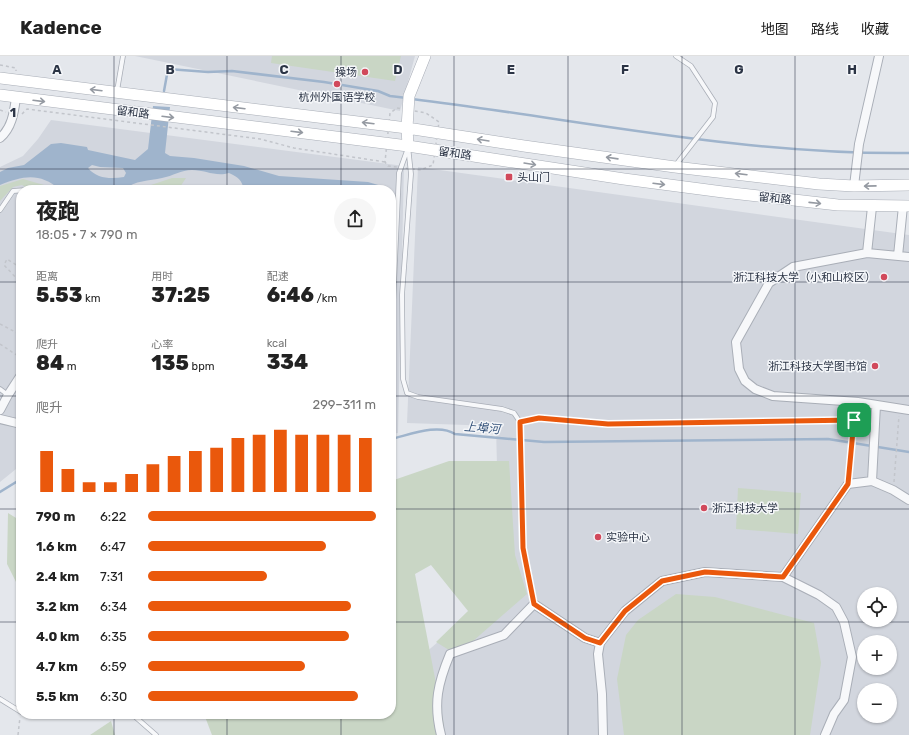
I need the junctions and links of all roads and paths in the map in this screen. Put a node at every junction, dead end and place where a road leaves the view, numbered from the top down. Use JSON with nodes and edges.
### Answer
{"nodes":[{"id":1,"x":122,"y":56,"type":"edge"},
{"id":2,"x":425,"y":56,"type":"edge"},
{"id":3,"x":676,"y":56,"type":"edge"},
{"id":4,"x":879,"y":56,"type":"edge"},
{"id":5,"x":0,"y":78,"type":"edge"},
{"id":6,"x":116,"y":93,"type":"junction"},
{"id":7,"x":0,"y":95,"type":"edge"},
{"id":8,"x":16,"y":98,"type":"junction"},
{"id":9,"x":24,"y":114,"type":"dead end"},
{"id":10,"x":407,"y":128,"type":"junction"},
{"id":11,"x":0,"y":138,"type":"edge"},
{"id":12,"x":408,"y":146,"type":"junction"},
{"id":13,"x":385,"y":162,"type":"dead end"},
{"id":14,"x":675,"y":167,"type":"junction"},
{"id":15,"x":909,"y":184,"type":"edge"},
{"id":16,"x":854,"y":186,"type":"junction"},
{"id":17,"x":16,"y":191,"type":"edge"},
{"id":18,"x":906,"y":206,"type":"edge"},
{"id":19,"x":872,"y":207,"type":"junction"},
{"id":20,"x":0,"y":210,"type":"edge"},
{"id":21,"x":396,"y":239,"type":"edge"},
{"id":22,"x":867,"y":253,"type":"junction"},
{"id":23,"x":898,"y":256,"type":"junction"},
{"id":24,"x":909,"y":257,"type":"edge"},
{"id":25,"x":16,"y":265,"type":"edge"},
{"id":26,"x":16,"y":278,"type":"edge"},
{"id":27,"x":0,"y":324,"type":"edge"},
{"id":28,"x":16,"y":332,"type":"edge"},
{"id":29,"x":0,"y":344,"type":"edge"},
{"id":30,"x":16,"y":355,"type":"edge"},
{"id":31,"x":16,"y":382,"type":"edge"},
{"id":32,"x":0,"y":389,"type":"edge"},
{"id":33,"x":8,"y":394,"type":"junction"},
{"id":34,"x":858,"y":402,"type":"junction"},
{"id":35,"x":876,"y":404,"type":"junction"},
{"id":36,"x":0,"y":410,"type":"edge"},
{"id":37,"x":909,"y":410,"type":"edge"},
{"id":38,"x":0,"y":419,"type":"edge"},
{"id":39,"x":854,"y":420,"type":"junction"},
{"id":40,"x":520,"y":422,"type":"junction"},
{"id":41,"x":16,"y":423,"type":"edge"},
{"id":42,"x":898,"y":426,"type":"dead end"},
{"id":43,"x":872,"y":482,"type":"junction"},
{"id":44,"x":848,"y":484,"type":"junction"},
{"id":45,"x":893,"y":490,"type":"junction"},
{"id":46,"x":909,"y":500,"type":"edge"},
{"id":47,"x":783,"y":577,"type":"junction"},
{"id":48,"x":534,"y":604,"type":"junction"},
{"id":49,"x":600,"y":643,"type":"junction"},
{"id":50,"x":0,"y":699,"type":"edge"},
{"id":51,"x":16,"y":710,"type":"edge"},
{"id":52,"x":20,"y":719,"type":"edge"},
{"id":53,"x":138,"y":719,"type":"edge"},
{"id":54,"x":440,"y":731,"type":"edge"},
{"id":55,"x":18,"y":735,"type":"edge"},
{"id":56,"x":156,"y":735,"type":"edge"},
{"id":57,"x":434,"y":735,"type":"edge"},
{"id":58,"x":603,"y":735,"type":"edge"},
{"id":59,"x":825,"y":735,"type":"edge"}],
"edges":[{"from":1,"to":6,"type":"lane"},
{"from":2,"to":10,"type":"main road"},
{"from":3,"to":14,"type":"lane"},
{"from":4,"to":16,"type":"street"},
{"from":6,"to":5,"type":"main road","name":"留和路","one_way":true},
{"from":10,"to":6,"type":"main road","name":"留和路","one_way":true},
{"from":7,"to":8,"type":"main road","name":"留和路"},
{"from":8,"to":11,"type":"street"},
{"from":8,"to":12,"type":"main road","name":"留和路","one_way":true},
{"from":9,"to":13,"type":"path"},
{"from":10,"to":12,"type":"main road"},
{"from":14,"to":10,"type":"main road","name":"留和路","one_way":true},
{"from":12,"to":19,"type":"main road","name":"留和路","one_way":true},
{"from":12,"to":21,"type":"lane"},
{"from":12,"to":40,"type":"lane"},
{"from":16,"to":14,"type":"main road","name":"留和路","one_way":true},
{"from":15,"to":16,"type":"main road","name":"留和路","one_way":true},
{"from":17,"to":20,"type":"lane"},
{"from":18,"to":19,"type":"main road","name":"留和路"},
{"from":18,"to":23,"type":"street"},
{"from":19,"to":22,"type":"street"},
{"from":22,"to":23,"type":"street"},
{"from":22,"to":34,"type":"street"},
{"from":23,"to":24,"type":"street"},
{"from":25,"to":26,"type":"path"},
{"from":27,"to":28,"type":"path"},
{"from":29,"to":30,"type":"path"},
{"from":31,"to":33,"type":"street"},
{"from":32,"to":33,"type":"lane"},
{"from":33,"to":36,"type":"street"},
{"from":34,"to":35,"type":"street"},
{"from":34,"to":39,"type":"street"},
{"from":35,"to":37,"type":"street"},
{"from":35,"to":43,"type":"street"},
{"from":38,"to":41,"type":"street"},
{"from":39,"to":40,"type":"lane"},
{"from":39,"to":44,"type":"path"},
{"from":40,"to":48,"type":"lane"},
{"from":42,"to":45,"type":"path"},
{"from":43,"to":44,"type":"street"},
{"from":43,"to":45,"type":"street"},
{"from":44,"to":47,"type":"street"},
{"from":45,"to":46,"type":"street"},
{"from":47,"to":49,"type":"street"},
{"from":47,"to":59,"type":"street"},
{"from":48,"to":49,"type":"street"},
{"from":48,"to":54,"type":"street"},
{"from":49,"to":58,"type":"street"},
{"from":50,"to":51,"type":"lane"},
{"from":52,"to":55,"type":"path"},
{"from":53,"to":56,"type":"lane"},
{"from":54,"to":57,"type":"lane"}]}
